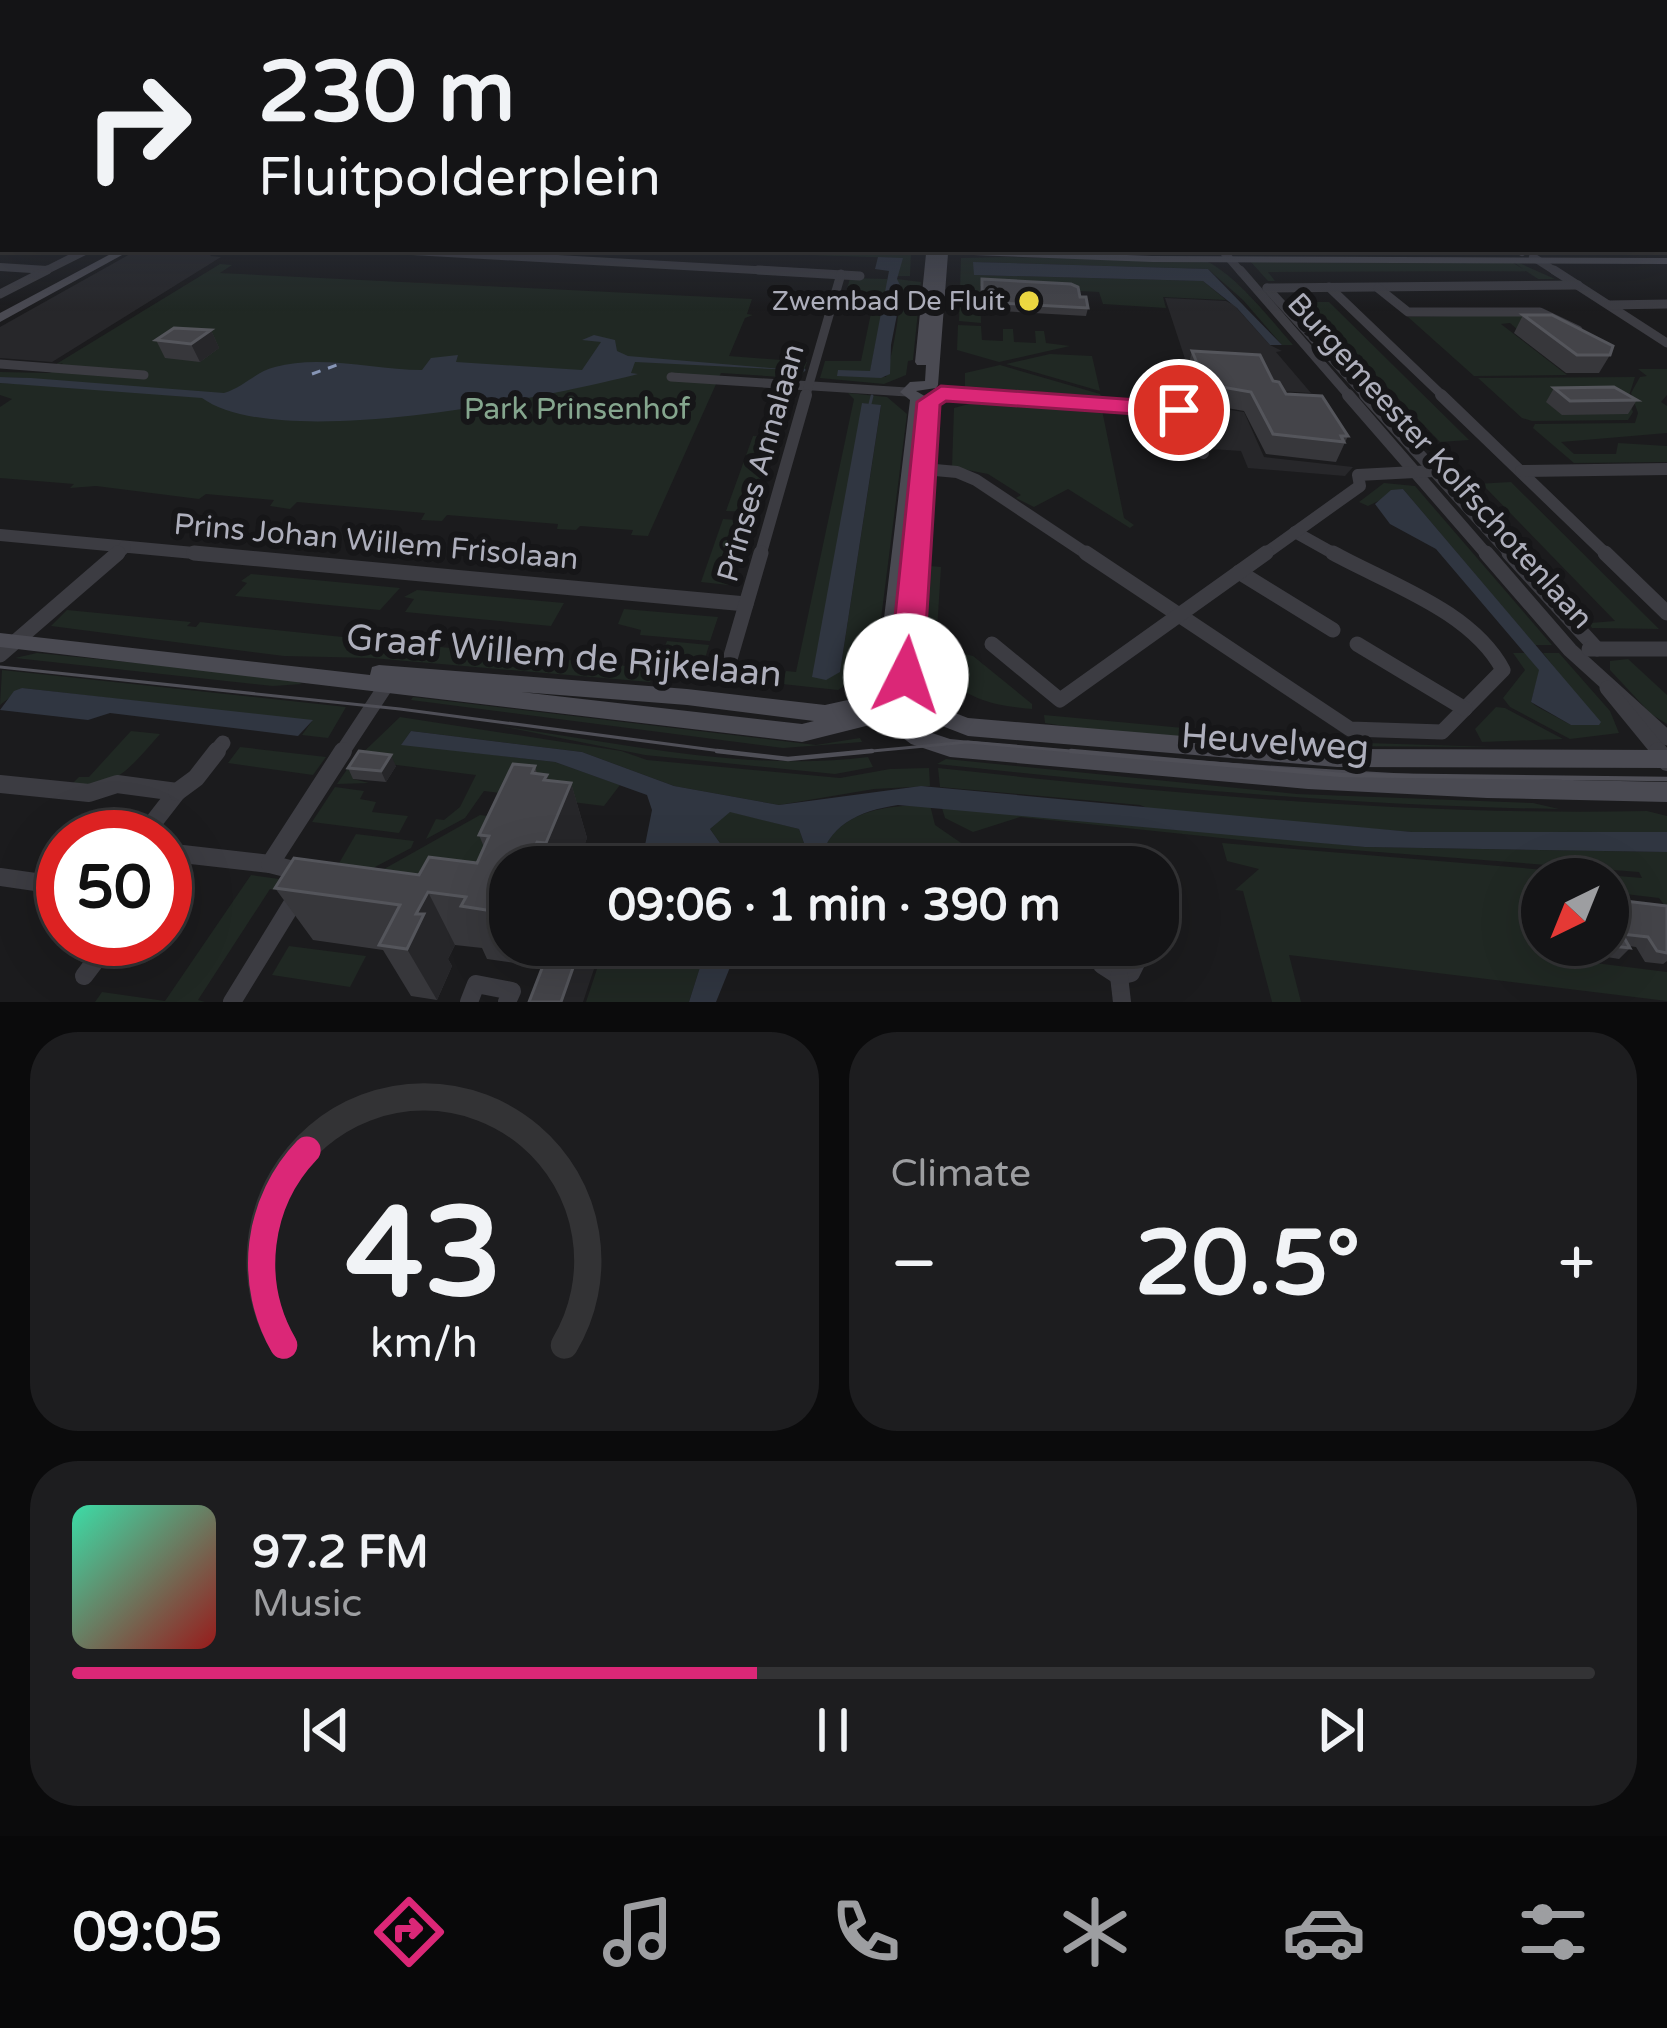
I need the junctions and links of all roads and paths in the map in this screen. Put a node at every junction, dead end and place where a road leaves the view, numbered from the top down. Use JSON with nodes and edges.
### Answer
{"nodes":[{"id":1,"x":82,"y":252,"type":"edge"},
{"id":2,"x":122,"y":252,"type":"edge"},
{"id":3,"x":525,"y":252,"type":"edge"},
{"id":4,"x":937,"y":252,"type":"edge"},
{"id":5,"x":1080,"y":252,"type":"edge"},
{"id":6,"x":1136,"y":252,"type":"edge"},
{"id":7,"x":1524,"y":253,"type":"edge"},
{"id":8,"x":1222,"y":254,"type":"edge"},
{"id":9,"x":1667,"y":258,"type":"edge"},
{"id":10,"x":0,"y":267,"type":"edge"},
{"id":11,"x":48,"y":270,"type":"junction"},
{"id":12,"x":841,"y":274,"type":"junction"},
{"id":13,"x":860,"y":276,"type":"dead end"},
{"id":14,"x":1249,"y":285,"type":"junction"},
{"id":15,"x":1578,"y":285,"type":"junction"},
{"id":16,"x":1329,"y":287,"type":"junction"},
{"id":17,"x":1377,"y":287,"type":"junction"},
{"id":18,"x":1267,"y":288,"type":"junction"},
{"id":19,"x":0,"y":295,"type":"edge"},
{"id":20,"x":1667,"y":304,"type":"edge"},
{"id":21,"x":1609,"y":305,"type":"junction"},
{"id":22,"x":0,"y":318,"type":"edge"},
{"id":23,"x":1585,"y":334,"type":"edge"},
{"id":24,"x":1667,"y":343,"type":"edge"},
{"id":25,"x":0,"y":364,"type":"edge"},
{"id":26,"x":144,"y":374,"type":"dead end"},
{"id":27,"x":809,"y":386,"type":"junction"},
{"id":28,"x":924,"y":393,"type":"junction"},
{"id":29,"x":1203,"y":453,"type":"dead end"},
{"id":30,"x":924,"y":469,"type":"junction"},
{"id":31,"x":1667,"y":469,"type":"edge"},
{"id":32,"x":1521,"y":470,"type":"junction"},
{"id":33,"x":1434,"y":471,"type":"junction"},
{"id":34,"x":1413,"y":472,"type":"junction"},
{"id":35,"x":1294,"y":532,"type":"junction"},
{"id":36,"x":0,"y":535,"type":"edge"},
{"id":37,"x":125,"y":547,"type":"junction"},
{"id":38,"x":1239,"y":572,"type":"junction"},
{"id":39,"x":746,"y":604,"type":"junction"},
{"id":40,"x":1667,"y":613,"type":"edge"},
{"id":41,"x":1180,"y":615,"type":"junction"},
{"id":42,"x":1333,"y":630,"type":"dead end"},
{"id":43,"x":992,"y":644,"type":"dead end"},
{"id":44,"x":1357,"y":644,"type":"dead end"},
{"id":45,"x":5,"y":645,"type":"edge"},
{"id":46,"x":1597,"y":649,"type":"junction"},
{"id":47,"x":1667,"y":649,"type":"edge"},
{"id":48,"x":1570,"y":650,"type":"junction"},
{"id":49,"x":728,"y":666,"type":"dead end"},
{"id":50,"x":391,"y":679,"type":"junction"},
{"id":51,"x":913,"y":695,"type":"junction"},
{"id":52,"x":888,"y":705,"type":"junction"},
{"id":53,"x":1465,"y":709,"type":"junction"},
{"id":54,"x":223,"y":743,"type":"dead end"},
{"id":55,"x":1666,"y":754,"type":"edge"},
{"id":56,"x":0,"y":784,"type":"edge"},
{"id":57,"x":177,"y":792,"type":"junction"},
{"id":58,"x":1667,"y":792,"type":"edge"},
{"id":59,"x":163,"y":810,"type":"edge"},
{"id":60,"x":192,"y":859,"type":"edge"},
{"id":61,"x":270,"y":864,"type":"junction"},
{"id":62,"x":0,"y":877,"type":"edge"},
{"id":63,"x":36,"y":882,"type":"edge"},
{"id":64,"x":92,"y":966,"type":"edge"},
{"id":65,"x":1104,"y":966,"type":"edge"},
{"id":66,"x":1134,"y":966,"type":"edge"},
{"id":67,"x":84,"y":976,"type":"dead end"},
{"id":68,"x":1119,"y":976,"type":"junction"},
{"id":69,"x":232,"y":1002,"type":"edge"},
{"id":70,"x":469,"y":1002,"type":"edge"},
{"id":71,"x":507,"y":1002,"type":"edge"},
{"id":72,"x":1122,"y":1002,"type":"edge"}],
"edges":[{"from":1,"to":11,"type":"street"},
{"from":2,"to":22,"type":"main road"},
{"from":3,"to":12,"type":"street"},
{"from":4,"to":28,"type":"main road"},
{"from":5,"to":8,"type":"main road"},
{"from":6,"to":8,"type":"main road"},
{"from":7,"to":8,"type":"main road"},
{"from":7,"to":9,"type":"main road"},
{"from":7,"to":15,"type":"street"},
{"from":8,"to":14,"type":"street","name":"Burgemeester Kolfschotenlaan"},
{"from":10,"to":11,"type":"street"},
{"from":11,"to":19,"type":"street"},
{"from":12,"to":13,"type":"street"},
{"from":12,"to":27,"type":"street","name":"Prinses Annalaan"},
{"from":14,"to":18,"type":"street"},
{"from":14,"to":34,"type":"street","name":"Burgemeester Kolfschotenlaan"},
{"from":15,"to":17,"type":"street"},
{"from":15,"to":21,"type":"street"},
{"from":16,"to":17,"type":"street"},
{"from":16,"to":18,"type":"street"},
{"from":16,"to":32,"type":"street"},
{"from":17,"to":23,"type":"street"},
{"from":18,"to":33,"type":"street"},
{"from":20,"to":21,"type":"street"},
{"from":21,"to":24,"type":"street"},
{"from":25,"to":26,"type":"street"},
{"from":27,"to":27,"type":"street"},
{"from":27,"to":28,"type":"street"},
{"from":27,"to":39,"type":"street","name":"Prinses Annalaan"},
{"from":28,"to":29,"type":"street"},
{"from":28,"to":30,"type":"main road"},
{"from":28,"to":52,"type":"main road"},
{"from":30,"to":41,"type":"street"},
{"from":30,"to":51,"type":"main road"},
{"from":31,"to":32,"type":"street"},
{"from":32,"to":40,"type":"street"},
{"from":33,"to":34,"type":"street"},
{"from":33,"to":46,"type":"street"},
{"from":34,"to":35,"type":"street"},
{"from":34,"to":48,"type":"street","name":"Burgemeester Kolfschotenlaan"},
{"from":35,"to":38,"type":"street"},
{"from":35,"to":53,"type":"street"},
{"from":36,"to":37,"type":"street","name":"Prins Johan Willem Frisolaan"},
{"from":37,"to":39,"type":"street","name":"Prins Johan Willem Frisolaan"},
{"from":37,"to":45,"type":"street"},
{"from":38,"to":41,"type":"street"},
{"from":38,"to":42,"type":"street"},
{"from":39,"to":49,"type":"street","name":"Prinses Annalaan"},
{"from":41,"to":43,"type":"street"},
{"from":41,"to":53,"type":"street"},
{"from":44,"to":53,"type":"street"},
{"from":45,"to":50,"type":"main road","name":"Graaf Willem de Rijkelaan"},
{"from":46,"to":47,"type":"street"},
{"from":46,"to":48,"type":"street"},
{"from":48,"to":55,"type":"street","name":"Burgemeester Kolfschotenlaan"},
{"from":50,"to":52,"type":"main road","name":"Graaf Willem de Rijkelaan"},
{"from":50,"to":61,"type":"street"},
{"from":51,"to":52,"type":"main road","name":"Graaf Willem de Rijkelaan"},
{"from":51,"to":55,"type":"main road","name":"Heuvelweg"},
{"from":52,"to":58,"type":"main road","name":"Heuvelweg"},
{"from":54,"to":57,"type":"street"},
{"from":56,"to":57,"type":"street"},
{"from":57,"to":59,"type":"street"},
{"from":60,"to":61,"type":"street"},
{"from":61,"to":69,"type":"street"},
{"from":62,"to":63,"type":"street"},
{"from":64,"to":67,"type":"street"},
{"from":65,"to":68,"type":"street"},
{"from":66,"to":68,"type":"street"},
{"from":68,"to":72,"type":"street"},
{"from":70,"to":71,"type":"street"}]}
